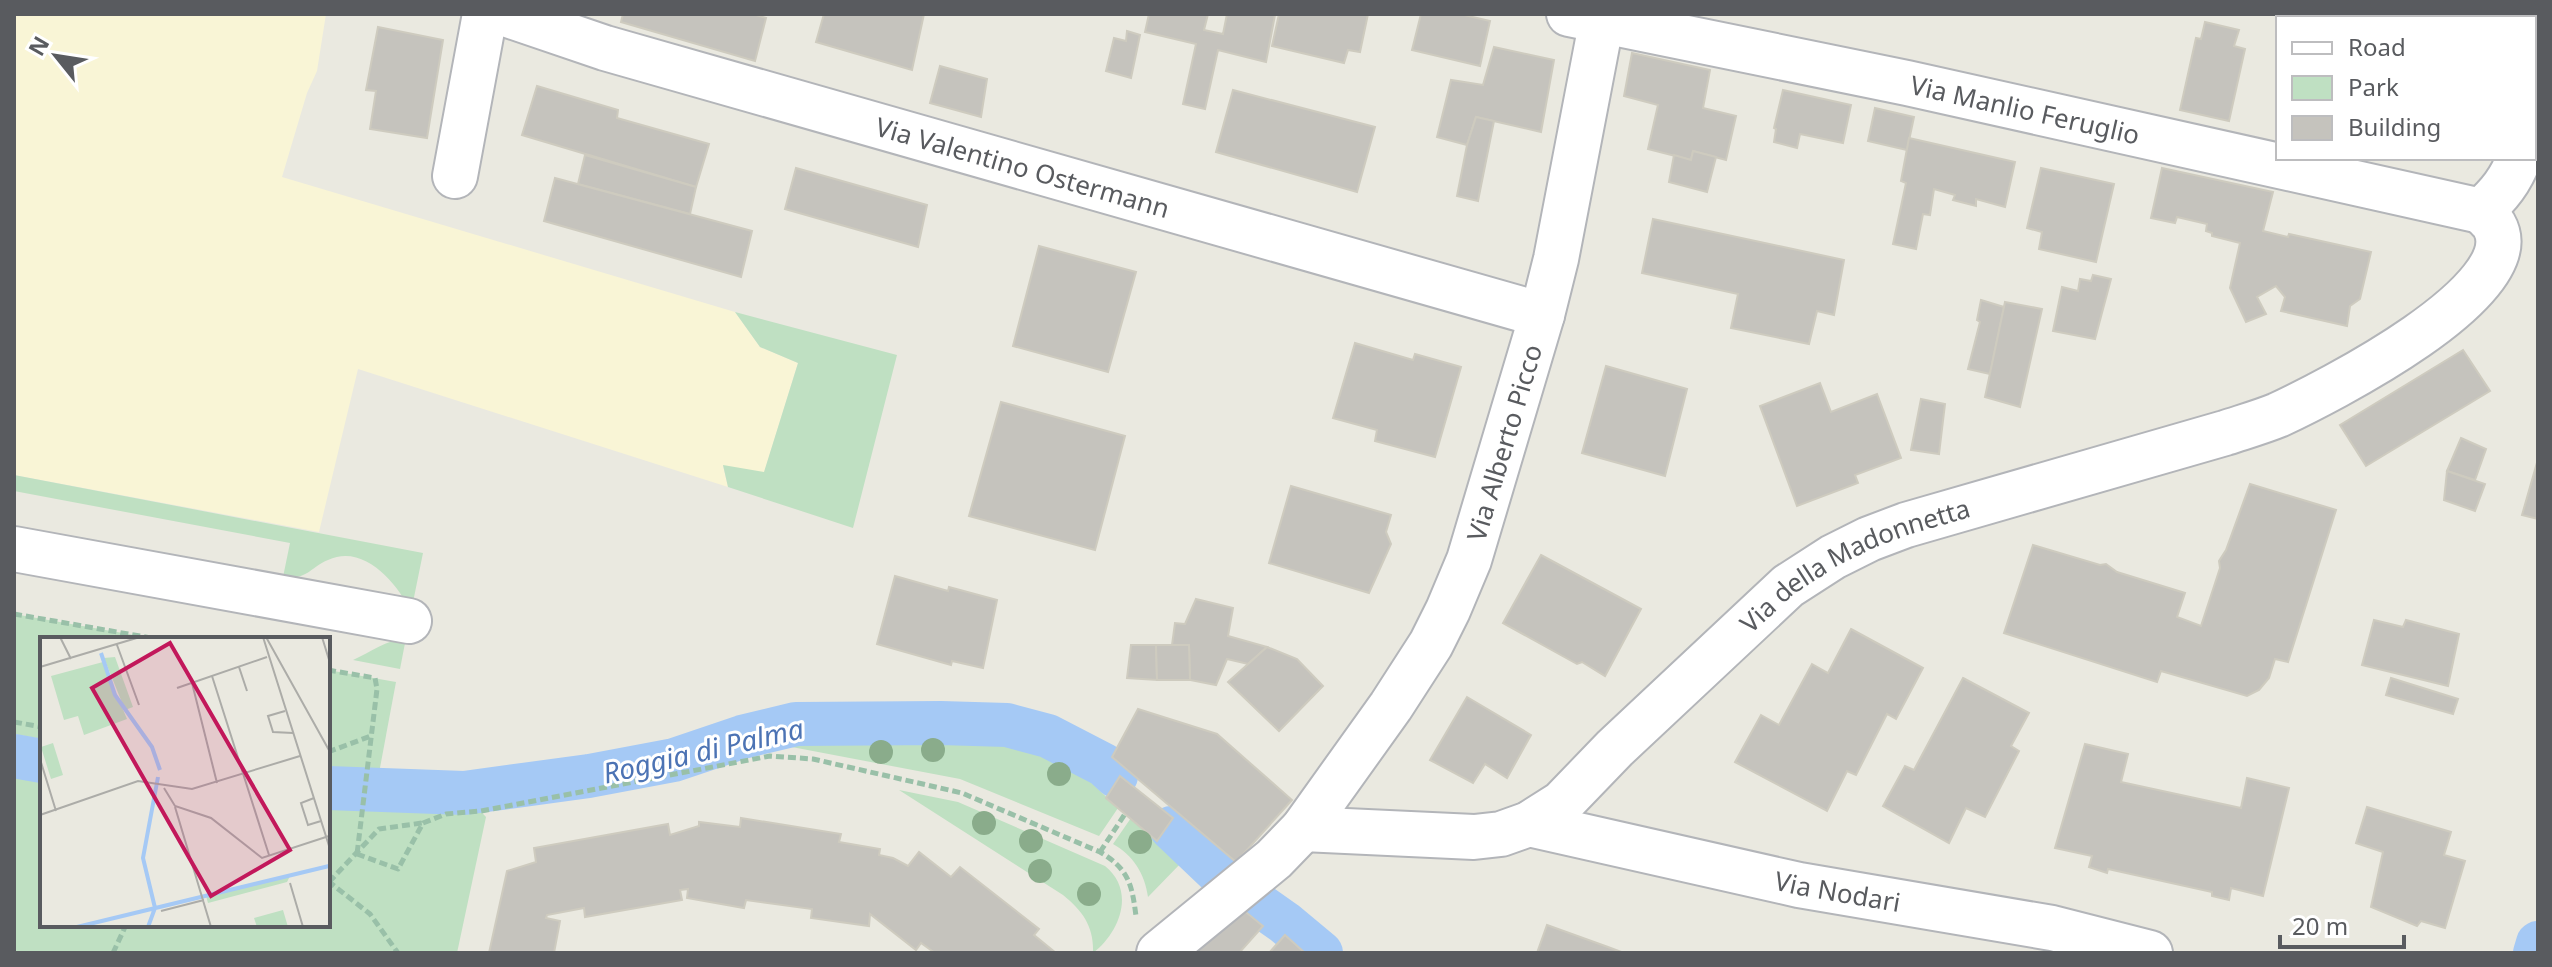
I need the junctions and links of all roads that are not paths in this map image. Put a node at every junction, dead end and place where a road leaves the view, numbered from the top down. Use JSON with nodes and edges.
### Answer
{"nodes":[{"id":1,"x":485,"y":14,"type":"edge"},
{"id":2,"x":505,"y":14,"type":"edge"},
{"id":3,"x":1591,"y":17,"type":"edge"},
{"id":4,"x":2518,"y":160,"type":"edge"},
{"id":5,"x":455,"y":176,"type":"dead end"},
{"id":6,"x":2481,"y":211,"type":"junction"},
{"id":7,"x":1542,"y":315,"type":"junction"},
{"id":8,"x":14,"y":549,"type":"edge"},
{"id":9,"x":409,"y":621,"type":"dead end"},
{"id":10,"x":1529,"y":824,"type":"junction"},
{"id":11,"x":1303,"y":829,"type":"junction"},
{"id":12,"x":1148,"y":942,"type":"edge"},
{"id":13,"x":2150,"y":953,"type":"edge"}],
"edges":[{"from":1,"to":5,"type":"street"},
{"from":2,"to":7,"type":"street","name":"Via Valentino Ostermann"},
{"from":3,"to":6,"type":"street","name":"Via Manlio Feruglio"},
{"from":3,"to":7,"type":"street","name":"Via Alberto Picco"},
{"from":4,"to":6,"type":"street"},
{"from":6,"to":10,"type":"street","name":"Via della Madonnetta"},
{"from":7,"to":11,"type":"street","name":"Via Alberto Picco"},
{"from":8,"to":9,"type":"street"},
{"from":10,"to":11,"type":"street","name":"Via della Madonnetta"},
{"from":10,"to":13,"type":"street","name":"Via Nodari"},
{"from":11,"to":12,"type":"street"}]}
